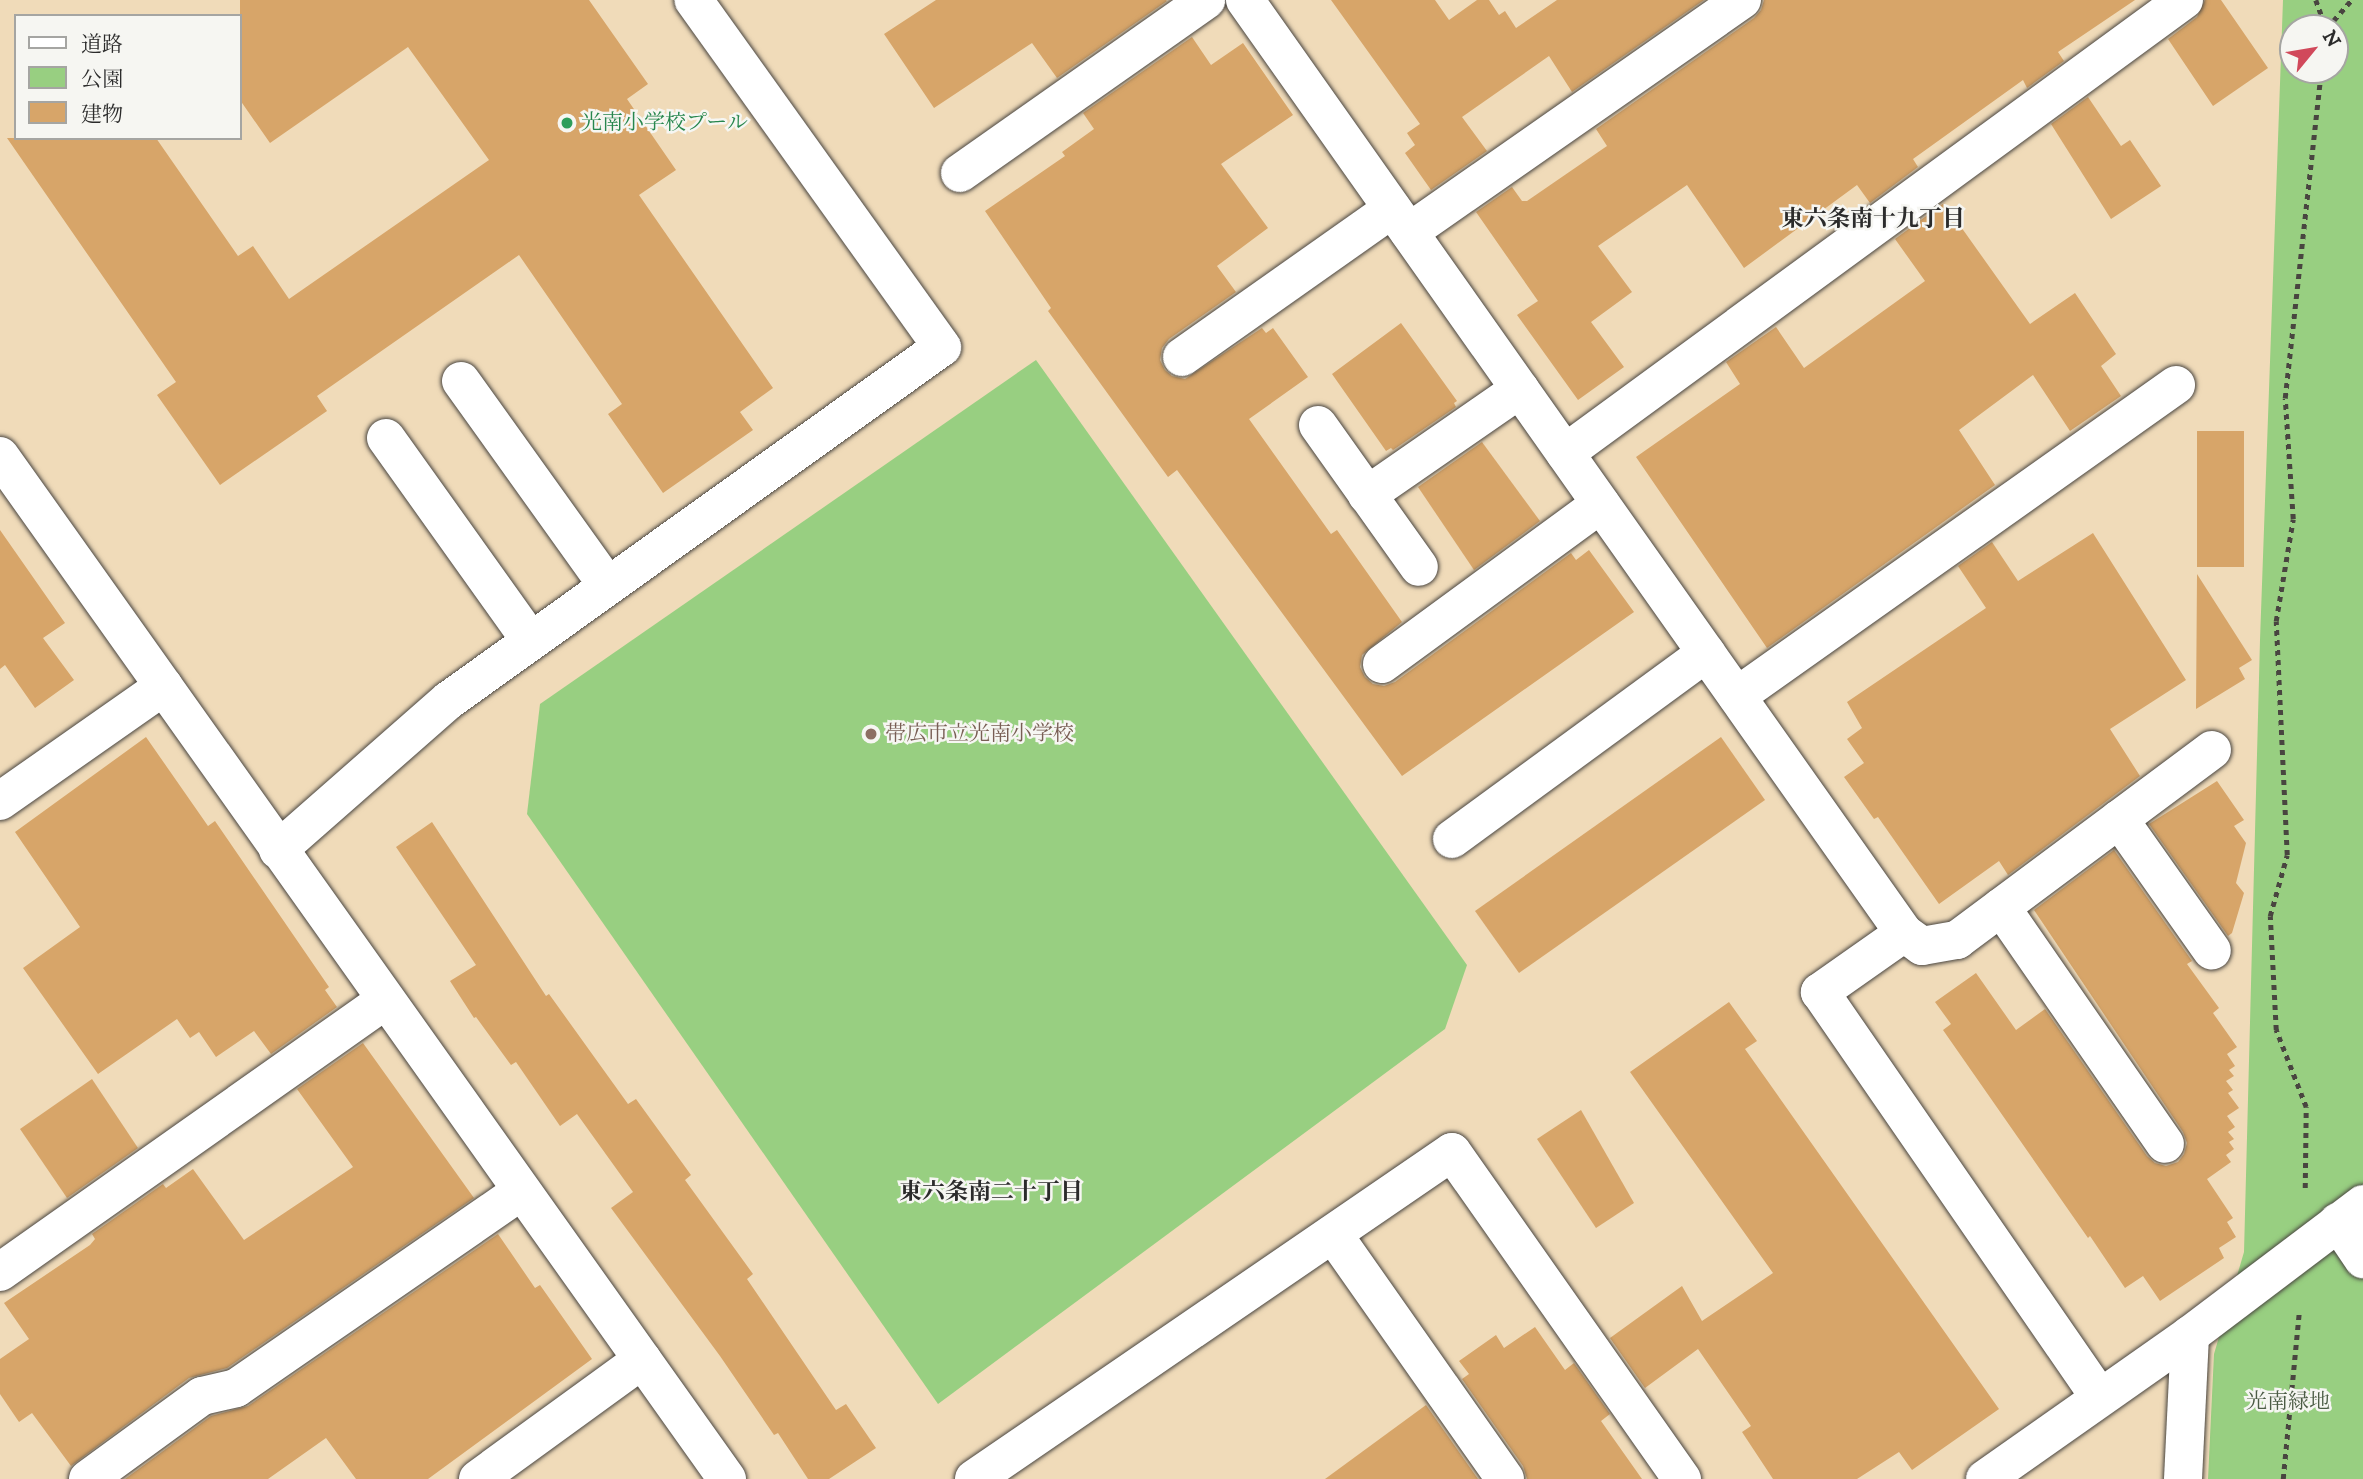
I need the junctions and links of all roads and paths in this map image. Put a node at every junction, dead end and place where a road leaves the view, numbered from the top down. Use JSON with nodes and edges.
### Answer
{"nodes":[{"id":1,"x":694,"y":0,"type":"edge"},
{"id":2,"x":1206,"y":0,"type":"edge"},
{"id":3,"x":1245,"y":0,"type":"edge"},
{"id":4,"x":1742,"y":0,"type":"edge"},
{"id":5,"x":2184,"y":0,"type":"edge"},
{"id":6,"x":2351,"y":0,"type":"edge"},
{"id":7,"x":2338,"y":14,"type":"edge"},
{"id":8,"x":2320,"y":84,"type":"edge"},
{"id":9,"x":960,"y":173,"type":"dead end"},
{"id":10,"x":1401,"y":221,"type":"junction"},
{"id":11,"x":1182,"y":357,"type":"dead end"},
{"id":12,"x":461,"y":381,"type":"dead end"},
{"id":13,"x":2176,"y":386,"type":"dead end"},
{"id":14,"x":1520,"y":389,"type":"junction"},
{"id":15,"x":1318,"y":425,"type":"dead end"},
{"id":16,"x":387,"y":439,"type":"dead end"},
{"id":17,"x":1565,"y":453,"type":"junction"},
{"id":18,"x":0,"y":456,"type":"edge"},
{"id":19,"x":1367,"y":495,"type":"junction"},
{"id":20,"x":1601,"y":504,"type":"junction"},
{"id":21,"x":1419,"y":567,"type":"dead end"},
{"id":22,"x":608,"y":586,"type":"junction"},
{"id":23,"x":531,"y":641,"type":"junction"},
{"id":24,"x":1706,"y":653,"type":"junction"},
{"id":25,"x":1382,"y":664,"type":"dead end"},
{"id":26,"x":164,"y":686,"type":"junction"},
{"id":27,"x":1737,"y":696,"type":"junction"},
{"id":28,"x":2212,"y":750,"type":"dead end"},
{"id":29,"x":0,"y":801,"type":"edge"},
{"id":30,"x":2119,"y":819,"type":"junction"},
{"id":31,"x":1452,"y":839,"type":"dead end"},
{"id":32,"x":278,"y":850,"type":"junction"},
{"id":33,"x":2001,"y":907,"type":"junction"},
{"id":34,"x":1904,"y":933,"type":"junction"},
{"id":35,"x":2211,"y":951,"type":"dead end"},
{"id":36,"x":385,"y":1000,"type":"junction"},
{"id":37,"x":2165,"y":1144,"type":"dead end"},
{"id":38,"x":522,"y":1191,"type":"junction"},
{"id":39,"x":2351,"y":1213,"type":"edge"},
{"id":40,"x":1333,"y":1234,"type":"junction"},
{"id":41,"x":2305,"y":1251,"type":"junction"},
{"id":42,"x":2363,"y":1259,"type":"edge"},
{"id":43,"x":0,"y":1272,"type":"edge"},
{"id":44,"x":2189,"y":1335,"type":"junction"},
{"id":45,"x":642,"y":1360,"type":"junction"},
{"id":46,"x":2099,"y":1396,"type":"junction"},
{"id":47,"x":88,"y":1479,"type":"edge"},
{"id":48,"x":478,"y":1479,"type":"edge"},
{"id":49,"x":727,"y":1479,"type":"edge"},
{"id":50,"x":974,"y":1479,"type":"edge"},
{"id":51,"x":1505,"y":1479,"type":"edge"},
{"id":52,"x":1682,"y":1479,"type":"edge"},
{"id":53,"x":1985,"y":1479,"type":"edge"},
{"id":54,"x":2183,"y":1479,"type":"edge"},
{"id":55,"x":2283,"y":1479,"type":"edge"}],
"edges":[{"from":1,"to":22,"type":"street"},
{"from":2,"to":9,"type":"street"},
{"from":3,"to":10,"type":"street"},
{"from":4,"to":10,"type":"street"},
{"from":5,"to":17,"type":"street"},
{"from":6,"to":7,"type":"path"},
{"from":8,"to":41,"type":"path"},
{"from":10,"to":11,"type":"street"},
{"from":10,"to":14,"type":"street"},
{"from":12,"to":22,"type":"street"},
{"from":13,"to":27,"type":"street"},
{"from":14,"to":17,"type":"street"},
{"from":14,"to":19,"type":"street"},
{"from":15,"to":19,"type":"street"},
{"from":16,"to":23,"type":"street"},
{"from":17,"to":20,"type":"street"},
{"from":18,"to":26,"type":"street"},
{"from":19,"to":21,"type":"street"},
{"from":20,"to":24,"type":"street"},
{"from":20,"to":25,"type":"street"},
{"from":22,"to":23,"type":"street"},
{"from":23,"to":32,"type":"street"},
{"from":24,"to":27,"type":"street"},
{"from":24,"to":31,"type":"street"},
{"from":26,"to":29,"type":"street"},
{"from":26,"to":32,"type":"street"},
{"from":27,"to":34,"type":"street"},
{"from":28,"to":30,"type":"street"},
{"from":30,"to":33,"type":"street"},
{"from":30,"to":35,"type":"street"},
{"from":32,"to":36,"type":"street"},
{"from":33,"to":34,"type":"street"},
{"from":33,"to":37,"type":"street"},
{"from":34,"to":46,"type":"street"},
{"from":36,"to":38,"type":"street"},
{"from":36,"to":43,"type":"street"},
{"from":38,"to":45,"type":"street"},
{"from":38,"to":47,"type":"street"},
{"from":39,"to":41,"type":"street"},
{"from":39,"to":42,"type":"street"},
{"from":40,"to":50,"type":"street"},
{"from":40,"to":51,"type":"street"},
{"from":40,"to":52,"type":"street"},
{"from":41,"to":44,"type":"street"},
{"from":41,"to":55,"type":"path"},
{"from":44,"to":46,"type":"street"},
{"from":44,"to":54,"type":"street"},
{"from":45,"to":48,"type":"street"},
{"from":45,"to":49,"type":"street"},
{"from":46,"to":53,"type":"street"}]}
